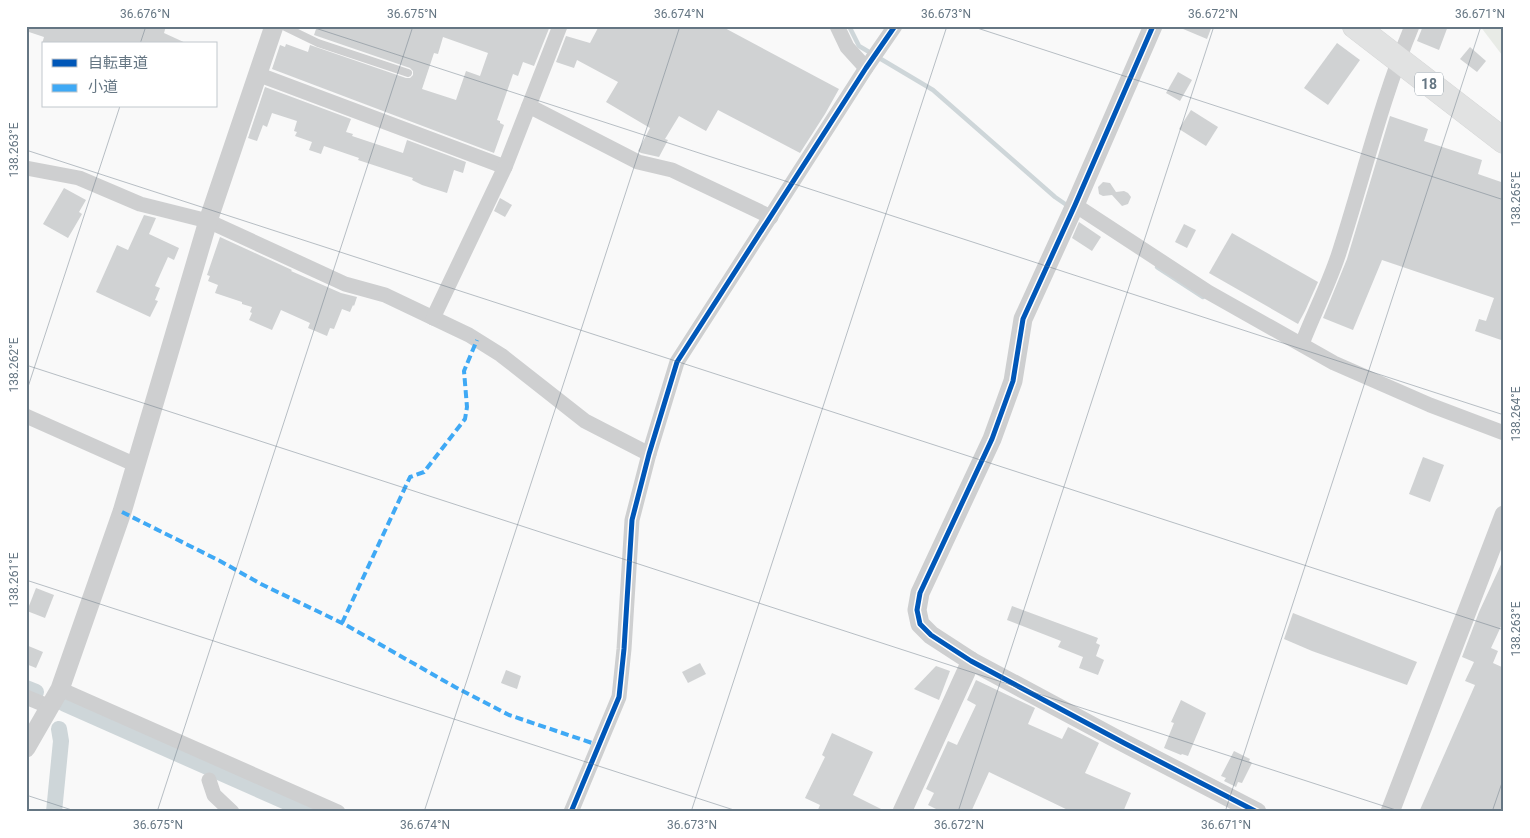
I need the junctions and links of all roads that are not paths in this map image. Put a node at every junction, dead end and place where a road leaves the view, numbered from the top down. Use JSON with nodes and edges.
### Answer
{"nodes":[{"id":1,"x":274,"y":26,"type":"edge"},
{"id":2,"x":283,"y":26,"type":"edge"},
{"id":3,"x":560,"y":26,"type":"edge"},
{"id":4,"x":837,"y":26,"type":"edge"},
{"id":5,"x":895,"y":26,"type":"edge"},
{"id":6,"x":1153,"y":26,"type":"edge"},
{"id":7,"x":1355,"y":26,"type":"edge"},
{"id":8,"x":1412,"y":26,"type":"edge"},
{"id":9,"x":1398,"y":60,"type":"junction"},
{"id":10,"x":866,"y":68,"type":"junction"},
{"id":11,"x":408,"y":73,"type":"dead end"},
{"id":12,"x":257,"y":74,"type":"junction"},
{"id":13,"x":529,"y":106,"type":"junction"},
{"id":14,"x":1504,"y":141,"type":"edge"},
{"id":15,"x":505,"y":167,"type":"junction"},
{"id":16,"x":26,"y":168,"type":"edge"},
{"id":17,"x":1075,"y":204,"type":"junction"},
{"id":18,"x":772,"y":217,"type":"junction"},
{"id":19,"x":208,"y":221,"type":"junction"},
{"id":20,"x":433,"y":318,"type":"junction"},
{"id":21,"x":1302,"y":344,"type":"junction"},
{"id":22,"x":26,"y":416,"type":"edge"},
{"id":23,"x":1504,"y":433,"type":"edge"},
{"id":24,"x":649,"y":454,"type":"junction"},
{"id":25,"x":136,"y":466,"type":"junction"},
{"id":26,"x":1504,"y":515,"type":"edge"},
{"id":27,"x":971,"y":661,"type":"junction"},
{"id":28,"x":60,"y":689,"type":"junction"},
{"id":29,"x":26,"y":697,"type":"edge"},
{"id":30,"x":50,"y":707,"type":"junction"},
{"id":31,"x":26,"y":748,"type":"edge"},
{"id":32,"x":209,"y":780,"type":"dead end"},
{"id":33,"x":232,"y":812,"type":"edge"},
{"id":34,"x":338,"y":812,"type":"edge"},
{"id":35,"x":571,"y":812,"type":"edge"},
{"id":36,"x":902,"y":812,"type":"edge"},
{"id":37,"x":1257,"y":812,"type":"edge"},
{"id":38,"x":1390,"y":812,"type":"edge"}],
"edges":[{"from":1,"to":12,"type":"street"},
{"from":2,"to":11,"type":"lane"},
{"from":3,"to":13,"type":"street"},
{"from":4,"to":10,"type":"street"},
{"from":5,"to":10,"type":"street"},
{"from":6,"to":17,"type":"street"},
{"from":7,"to":9,"type":"highway","number":"18"},
{"from":8,"to":9,"type":"street"},
{"from":9,"to":14,"type":"highway","number":"18"},
{"from":9,"to":21,"type":"street"},
{"from":10,"to":18,"type":"street"},
{"from":12,"to":15,"type":"street"},
{"from":12,"to":19,"type":"street"},
{"from":13,"to":15,"type":"street"},
{"from":13,"to":18,"type":"street"},
{"from":15,"to":20,"type":"street"},
{"from":16,"to":19,"type":"street"},
{"from":17,"to":21,"type":"street"},
{"from":17,"to":27,"type":"street"},
{"from":18,"to":24,"type":"street"},
{"from":19,"to":20,"type":"street"},
{"from":19,"to":25,"type":"street"},
{"from":20,"to":24,"type":"street"},
{"from":21,"to":23,"type":"street"},
{"from":22,"to":25,"type":"street"},
{"from":24,"to":35,"type":"street"},
{"from":25,"to":28,"type":"street"},
{"from":26,"to":38,"type":"street"},
{"from":27,"to":36,"type":"street"},
{"from":27,"to":37,"type":"street"},
{"from":28,"to":30,"type":"street"},
{"from":28,"to":34,"type":"street"},
{"from":29,"to":30,"type":"street"},
{"from":30,"to":31,"type":"street"},
{"from":32,"to":33,"type":"street"}]}
